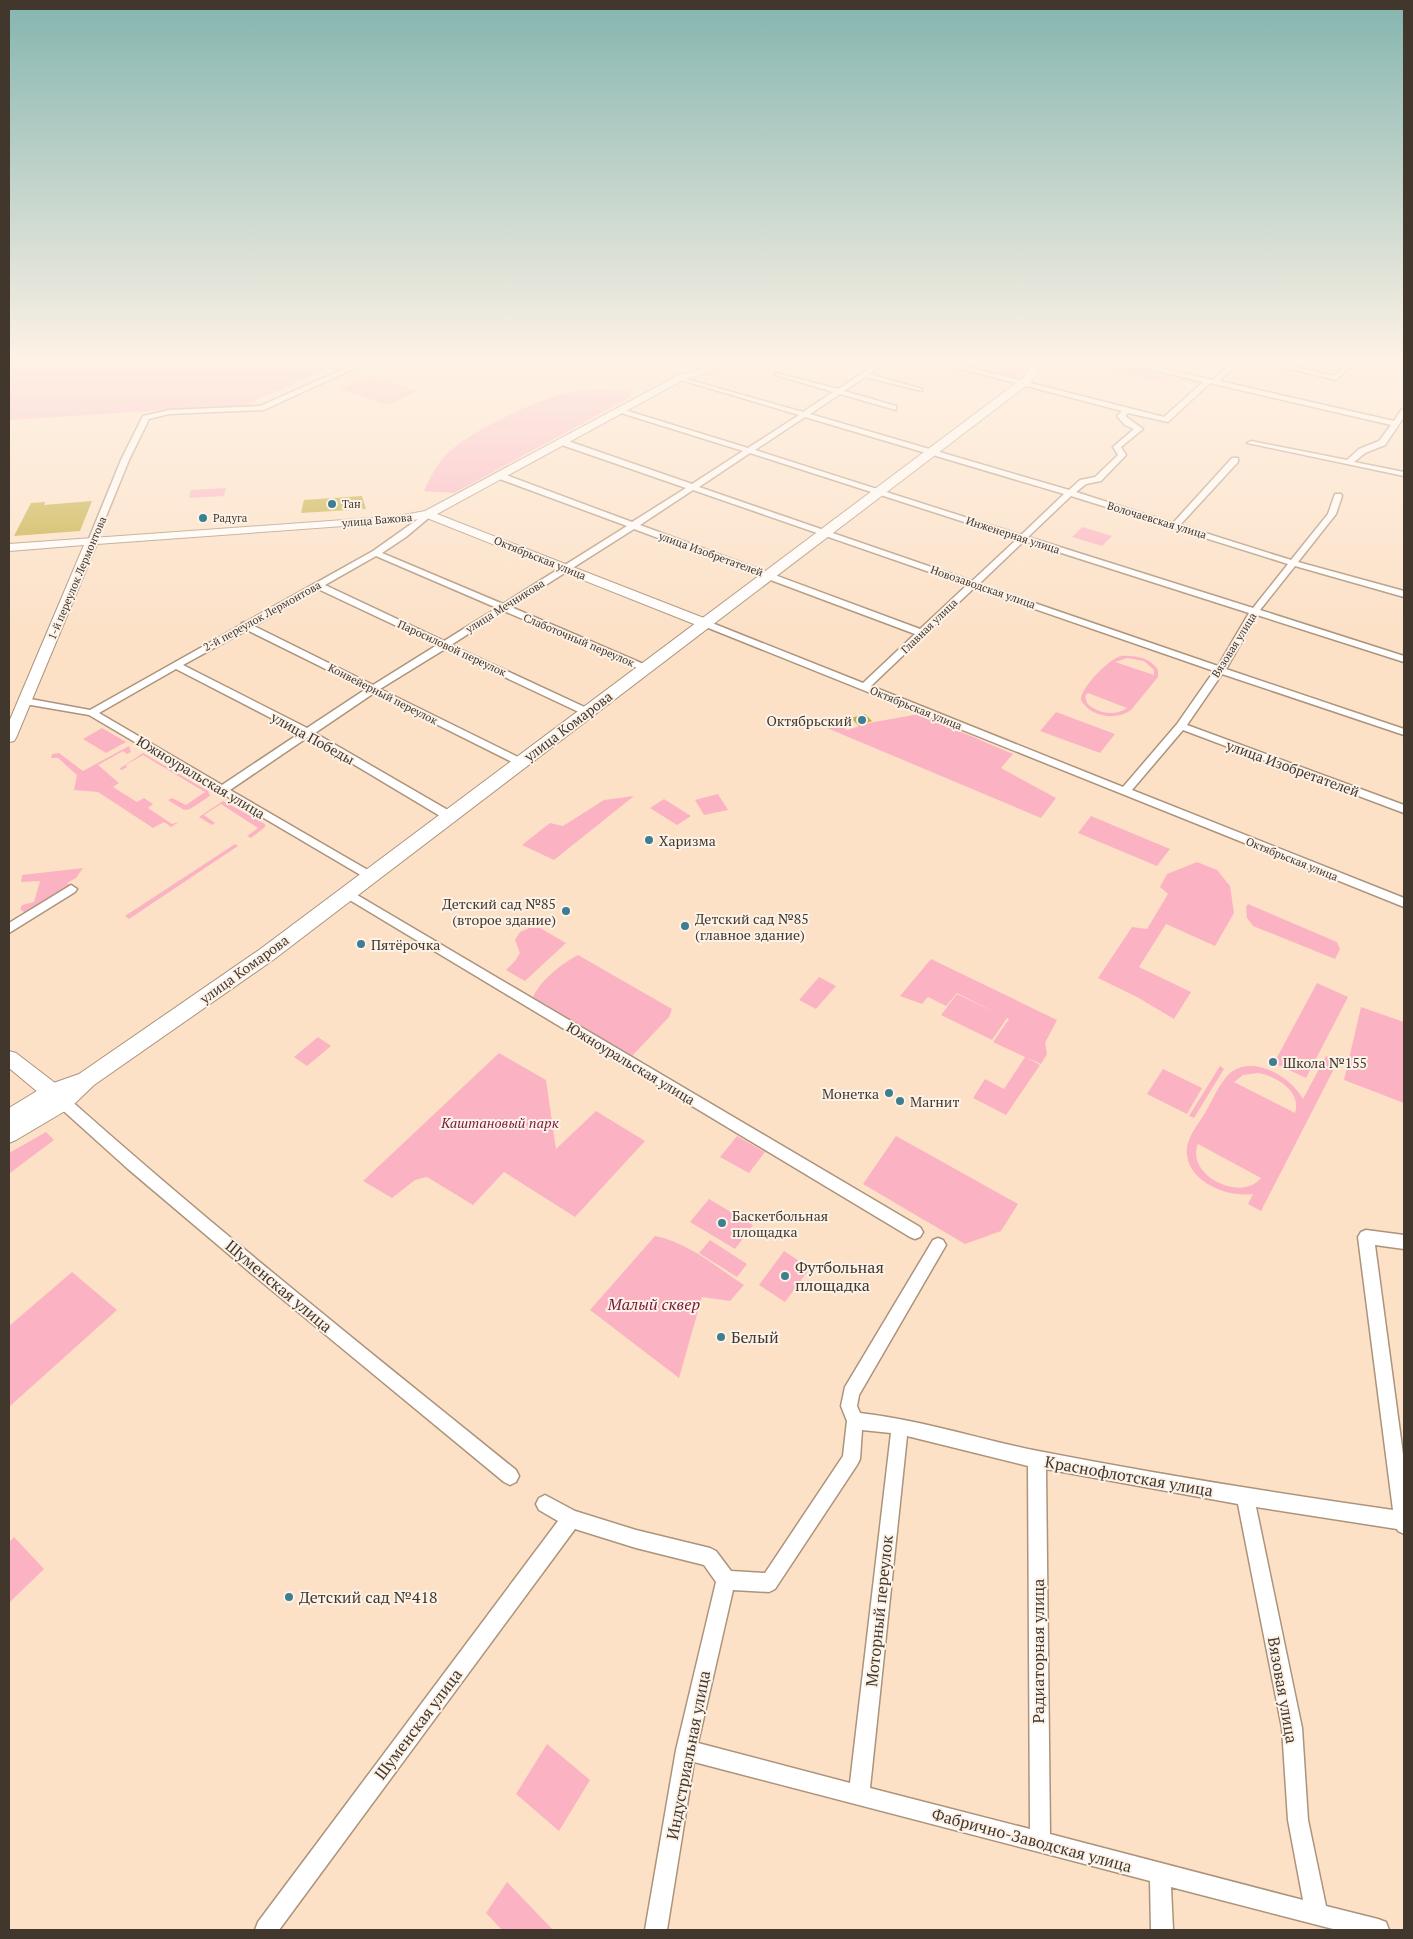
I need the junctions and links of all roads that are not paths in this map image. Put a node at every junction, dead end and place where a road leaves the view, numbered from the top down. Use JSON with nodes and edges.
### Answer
{"nodes":[{"id":1,"x":129,"y":451,"type":"edge"},
{"id":2,"x":545,"y":451,"type":"edge"},
{"id":3,"x":590,"y":451,"type":"edge"},
{"id":4,"x":749,"y":451,"type":"edge"},
{"id":5,"x":751,"y":451,"type":"edge"},
{"id":6,"x":926,"y":451,"type":"edge"},
{"id":7,"x":1120,"y":451,"type":"edge"},
{"id":8,"x":1292,"y":451,"type":"edge"},
{"id":9,"x":1361,"y":451,"type":"edge"},
{"id":10,"x":931,"y":453,"type":"junction"},
{"id":11,"x":1235,"y":460,"type":"dead end"},
{"id":12,"x":1348,"y":463,"type":"junction"},
{"id":13,"x":1404,"y":474,"type":"edge"},
{"id":14,"x":500,"y":476,"type":"junction"},
{"id":15,"x":693,"y":487,"type":"junction"},
{"id":16,"x":880,"y":492,"type":"junction"},
{"id":17,"x":1070,"y":493,"type":"junction"},
{"id":18,"x":1338,"y":496,"type":"dead end"},
{"id":19,"x":428,"y":514,"type":"junction"},
{"id":20,"x":634,"y":525,"type":"junction"},
{"id":21,"x":1175,"y":526,"type":"junction"},
{"id":22,"x":826,"y":533,"type":"junction"},
{"id":23,"x":1022,"y":538,"type":"junction"},
{"id":24,"x":92,"y":541,"type":"junction"},
{"id":25,"x":9,"y":546,"type":"edge"},
{"id":26,"x":376,"y":553,"type":"junction"},
{"id":27,"x":1293,"y":562,"type":"junction"},
{"id":28,"x":566,"y":569,"type":"junction"},
{"id":29,"x":770,"y":575,"type":"junction"},
{"id":30,"x":974,"y":584,"type":"junction"},
{"id":31,"x":317,"y":585,"type":"junction"},
{"id":32,"x":1404,"y":594,"type":"edge"},
{"id":33,"x":504,"y":607,"type":"junction"},
{"id":34,"x":1254,"y":612,"type":"junction"},
{"id":35,"x":704,"y":623,"type":"junction"},
{"id":36,"x":245,"y":625,"type":"junction"},
{"id":37,"x":922,"y":632,"type":"junction"},
{"id":38,"x":444,"y":645,"type":"junction"},
{"id":39,"x":1404,"y":659,"type":"edge"},
{"id":40,"x":175,"y":665,"type":"junction"},
{"id":41,"x":645,"y":668,"type":"junction"},
{"id":42,"x":1220,"y":670,"type":"junction"},
{"id":43,"x":373,"y":688,"type":"junction"},
{"id":44,"x":864,"y":688,"type":"junction"},
{"id":45,"x":24,"y":701,"type":"junction"},
{"id":46,"x":586,"y":712,"type":"junction"},
{"id":47,"x":92,"y":713,"type":"junction"},
{"id":48,"x":1181,"y":726,"type":"junction"},
{"id":49,"x":306,"y":732,"type":"junction"},
{"id":50,"x":1404,"y":732,"type":"edge"},
{"id":51,"x":9,"y":738,"type":"edge"},
{"id":52,"x":520,"y":762,"type":"junction"},
{"id":53,"x":222,"y":790,"type":"junction"},
{"id":54,"x":1125,"y":791,"type":"junction"},
{"id":55,"x":1404,"y":810,"type":"edge"},
{"id":56,"x":450,"y":816,"type":"junction"},
{"id":57,"x":369,"y":876,"type":"junction"},
{"id":58,"x":71,"y":889,"type":"dead end"},
{"id":59,"x":347,"y":893,"type":"junction"},
{"id":60,"x":1404,"y":903,"type":"edge"},
{"id":61,"x":9,"y":929,"type":"edge"},
{"id":62,"x":9,"y":1058,"type":"edge"},
{"id":63,"x":58,"y":1097,"type":"junction"},
{"id":64,"x":9,"y":1118,"type":"edge"},
{"id":65,"x":9,"y":1134,"type":"edge"},
{"id":66,"x":915,"y":1232,"type":"dead end"},
{"id":67,"x":1404,"y":1242,"type":"edge"},
{"id":68,"x":938,"y":1245,"type":"dead end"},
{"id":69,"x":855,"y":1421,"type":"junction"},
{"id":70,"x":900,"y":1426,"type":"junction"},
{"id":71,"x":1037,"y":1459,"type":"junction"},
{"id":72,"x":510,"y":1476,"type":"dead end"},
{"id":73,"x":1245,"y":1497,"type":"junction"},
{"id":74,"x":545,"y":1504,"type":"dead end"},
{"id":75,"x":571,"y":1519,"type":"junction"},
{"id":76,"x":1404,"y":1522,"type":"edge"},
{"id":77,"x":726,"y":1580,"type":"junction"},
{"id":78,"x":686,"y":1750,"type":"junction"},
{"id":79,"x":859,"y":1795,"type":"junction"},
{"id":80,"x":1040,"y":1842,"type":"junction"},
{"id":81,"x":1160,"y":1874,"type":"junction"},
{"id":82,"x":1317,"y":1914,"type":"junction"},
{"id":83,"x":270,"y":1928,"type":"edge"},
{"id":84,"x":656,"y":1930,"type":"edge"},
{"id":85,"x":1162,"y":1930,"type":"edge"},
{"id":86,"x":1378,"y":1930,"type":"edge"}],
"edges":[{"from":1,"to":24,"type":"street","name":"1-й переулок Лермонтова"},
{"from":2,"to":14,"type":"main road","name":"улица Бажова"},
{"from":3,"to":15,"type":"street","name":"Новозаводская улица"},
{"from":4,"to":15,"type":"street","name":"улица Мечникова"},
{"from":5,"to":16,"type":"street","name":"Инженерная улица"},
{"from":6,"to":10,"type":"street","name":"Волочаевская улица"},
{"from":7,"to":17,"type":"street","name":"Главная улица"},
{"from":8,"to":12,"type":"street"},
{"from":9,"to":12,"type":"street"},
{"from":10,"to":16,"type":"main road","name":"улица Комарова"},
{"from":10,"to":17,"type":"street","name":"Волочаевская улица"},
{"from":11,"to":21,"type":"street"},
{"from":12,"to":13,"type":"street"},
{"from":14,"to":19,"type":"main road","name":"улица Бажова"},
{"from":14,"to":20,"type":"street","name":"улица Изобретателей"},
{"from":15,"to":20,"type":"street","name":"улица Мечникова"},
{"from":15,"to":22,"type":"street","name":"Новозаводская улица"},
{"from":16,"to":22,"type":"main road","name":"улица Комарова"},
{"from":16,"to":23,"type":"street","name":"Инженерная улица"},
{"from":17,"to":21,"type":"street","name":"Волочаевская улица"},
{"from":17,"to":23,"type":"street","name":"Главная улица"},
{"from":18,"to":27,"type":"street","name":"Вязовая улица"},
{"from":19,"to":24,"type":"main road","name":"улица Бажова"},
{"from":19,"to":26,"type":"street","name":"2-й переулок Лермонтова"},
{"from":19,"to":28,"type":"main road","name":"Октябрьская улица"},
{"from":20,"to":28,"type":"street","name":"улица Мечникова"},
{"from":20,"to":29,"type":"street","name":"улица Изобретателей"},
{"from":21,"to":27,"type":"street","name":"Волочаевская улица"},
{"from":22,"to":29,"type":"main road","name":"улица Комарова"},
{"from":22,"to":30,"type":"street","name":"Новозаводская улица"},
{"from":23,"to":30,"type":"street","name":"Главная улица"},
{"from":23,"to":34,"type":"street","name":"Инженерная улица"},
{"from":24,"to":25,"type":"main road","name":"улица Бажова"},
{"from":24,"to":45,"type":"main road","name":"1-й переулок Лермонтова"},
{"from":26,"to":31,"type":"street","name":"2-й переулок Лермонтова"},
{"from":26,"to":33,"type":"street","name":"Слаботочный переулок"},
{"from":27,"to":32,"type":"street","name":"Волочаевская улица"},
{"from":27,"to":34,"type":"street","name":"Вязовая улица"},
{"from":28,"to":33,"type":"street","name":"улица Мечникова"},
{"from":28,"to":35,"type":"main road","name":"Октябрьская улица"},
{"from":29,"to":35,"type":"main road","name":"улица Комарова"},
{"from":29,"to":37,"type":"street","name":"улица Изобретателей"},
{"from":30,"to":37,"type":"street","name":"Главная улица"},
{"from":30,"to":42,"type":"street","name":"Новозаводская улица"},
{"from":31,"to":36,"type":"street","name":"2-й переулок Лермонтова"},
{"from":31,"to":38,"type":"street","name":"Паросиловой переулок"},
{"from":33,"to":38,"type":"street","name":"улица Мечникова"},
{"from":33,"to":41,"type":"street","name":"Слаботочный переулок"},
{"from":34,"to":39,"type":"street","name":"Инженерная улица"},
{"from":34,"to":42,"type":"street","name":"Вязовая улица"},
{"from":35,"to":41,"type":"main road","name":"улица Комарова"},
{"from":35,"to":44,"type":"street","name":"Октябрьская улица"},
{"from":36,"to":40,"type":"street","name":"2-й переулок Лермонтова"},
{"from":36,"to":43,"type":"street","name":"Конвейерный переулок"},
{"from":37,"to":44,"type":"street","name":"Главная улица"},
{"from":38,"to":43,"type":"street","name":"улица Мечникова"},
{"from":38,"to":46,"type":"street","name":"Паросиловой переулок"},
{"from":40,"to":47,"type":"street","name":"2-й переулок Лермонтова"},
{"from":40,"to":49,"type":"street","name":"улица Победы"},
{"from":41,"to":46,"type":"main road","name":"улица Комарова"},
{"from":42,"to":48,"type":"street","name":"Вязовая улица"},
{"from":42,"to":50,"type":"street","name":"Новозаводская улица"},
{"from":43,"to":49,"type":"street","name":"улица Мечникова"},
{"from":43,"to":52,"type":"street","name":"Конвейерный переулок"},
{"from":44,"to":54,"type":"street","name":"Октябрьская улица"},
{"from":45,"to":47,"type":"street","name":"Южноуральская улица"},
{"from":45,"to":51,"type":"main road","name":"1-й переулок Лермонтова"},
{"from":46,"to":52,"type":"main road","name":"улица Комарова"},
{"from":47,"to":53,"type":"street","name":"Южноуральская улица"},
{"from":48,"to":54,"type":"street","name":"Вязовая улица"},
{"from":48,"to":55,"type":"street","name":"улица Изобретателей"},
{"from":49,"to":53,"type":"street","name":"улица Мечникова"},
{"from":49,"to":56,"type":"street","name":"улица Победы"},
{"from":52,"to":56,"type":"main road","name":"улица Комарова"},
{"from":53,"to":57,"type":"street","name":"Южноуральская улица"},
{"from":54,"to":60,"type":"street","name":"Октябрьская улица"},
{"from":56,"to":57,"type":"main road","name":"улица Комарова"},
{"from":57,"to":59,"type":"main road","name":"улица Комарова"},
{"from":58,"to":61,"type":"street"},
{"from":59,"to":63,"type":"main road","name":"улица Комарова"},
{"from":59,"to":66,"type":"street","name":"Южноуральская улица"},
{"from":62,"to":63,"type":"main road"},
{"from":63,"to":64,"type":"main road","name":"улица Комарова"},
{"from":63,"to":65,"type":"main road","name":"улица Комарова"},
{"from":63,"to":72,"type":"street","name":"Шуменская улица"},
{"from":67,"to":76,"type":"street"},
{"from":68,"to":69,"type":"street"},
{"from":69,"to":70,"type":"street","name":"Краснофлотская улица"},
{"from":69,"to":77,"type":"street"},
{"from":70,"to":71,"type":"street","name":"Краснофлотская улица"},
{"from":70,"to":79,"type":"street","name":"Моторный переулок"},
{"from":71,"to":73,"type":"street","name":"Краснофлотская улица"},
{"from":71,"to":80,"type":"street","name":"Радиаторная улица"},
{"from":73,"to":76,"type":"street","name":"Краснофлотская улица"},
{"from":73,"to":82,"type":"street","name":"Вязовая улица"},
{"from":74,"to":75,"type":"street"},
{"from":75,"to":77,"type":"street"},
{"from":75,"to":83,"type":"street","name":"Шуменская улица"},
{"from":77,"to":78,"type":"street","name":"Индустриальная улица"},
{"from":78,"to":79,"type":"street","name":"Фабрично-Заводская улица"},
{"from":78,"to":84,"type":"street","name":"Индустриальная улица"},
{"from":79,"to":80,"type":"street","name":"Фабрично-Заводская улица"},
{"from":80,"to":81,"type":"street","name":"Фабрично-Заводская улица"},
{"from":81,"to":82,"type":"street","name":"Фабрично-Заводская улица"},
{"from":81,"to":85,"type":"street"},
{"from":82,"to":86,"type":"street","name":"Фабрично-Заводская улица"}]}
